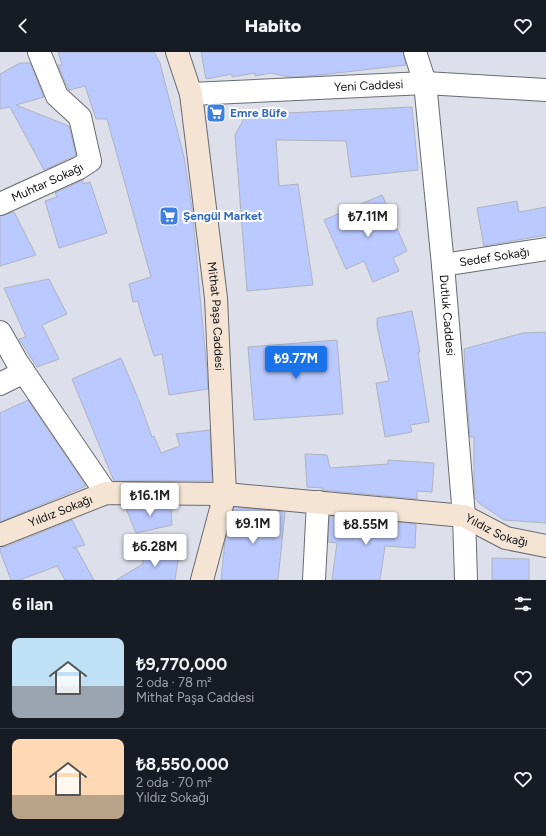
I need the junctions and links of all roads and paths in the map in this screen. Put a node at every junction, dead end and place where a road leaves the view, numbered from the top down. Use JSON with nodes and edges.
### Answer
{"nodes":[{"id":1,"x":39,"y":52,"type":"edge"},
{"id":2,"x":177,"y":52,"type":"edge"},
{"id":3,"x":415,"y":52,"type":"edge"},
{"id":4,"x":424,"y":83,"type":"junction"},
{"id":5,"x":546,"y":90,"type":"edge"},
{"id":6,"x":191,"y":94,"type":"junction"},
{"id":7,"x":0,"y":204,"type":"edge"},
{"id":8,"x":546,"y":249,"type":"edge"},
{"id":9,"x":443,"y":266,"type":"junction"},
{"id":10,"x":0,"y":332,"type":"edge"},
{"id":11,"x":24,"y":372,"type":"junction"},
{"id":12,"x":0,"y":384,"type":"edge"},
{"id":13,"x":106,"y":493,"type":"junction"},
{"id":14,"x":225,"y":494,"type":"junction"},
{"id":15,"x":318,"y":502,"type":"junction"},
{"id":16,"x":464,"y":516,"type":"junction"},
{"id":17,"x":0,"y":535,"type":"edge"},
{"id":18,"x":546,"y":546,"type":"edge"},
{"id":19,"x":202,"y":580,"type":"edge"},
{"id":20,"x":314,"y":580,"type":"edge"},
{"id":21,"x":466,"y":580,"type":"edge"}],
"edges":[{"from":1,"to":7,"type":"street","name":"Muhtar Sokağı"},
{"from":2,"to":6,"type":"street","name":"Mithat Paşa Caddesi"},
{"from":3,"to":4,"type":"street","name":"Dutluk Caddesi"},
{"from":4,"to":5,"type":"street","name":"Yeni Caddesi"},
{"from":4,"to":6,"type":"street","name":"Yeni Caddesi"},
{"from":4,"to":9,"type":"street","name":"Dutluk Caddesi"},
{"from":6,"to":14,"type":"street","name":"Mithat Paşa Caddesi"},
{"from":8,"to":9,"type":"street","name":"Sedef Sokağı"},
{"from":9,"to":16,"type":"street","name":"Dutluk Caddesi"},
{"from":10,"to":11,"type":"street"},
{"from":11,"to":12,"type":"street"},
{"from":11,"to":13,"type":"street"},
{"from":13,"to":14,"type":"street","name":"Yıldız Sokağı"},
{"from":13,"to":17,"type":"street","name":"Yıldız Sokağı"},
{"from":14,"to":15,"type":"street","name":"Yıldız Sokağı"},
{"from":14,"to":19,"type":"street","name":"Mithat Paşa Caddesi"},
{"from":15,"to":16,"type":"street","name":"Yıldız Sokağı"},
{"from":15,"to":20,"type":"street"},
{"from":16,"to":18,"type":"street","name":"Yıldız Sokağı"},
{"from":16,"to":21,"type":"street","name":"Dutluk Caddesi"}]}
